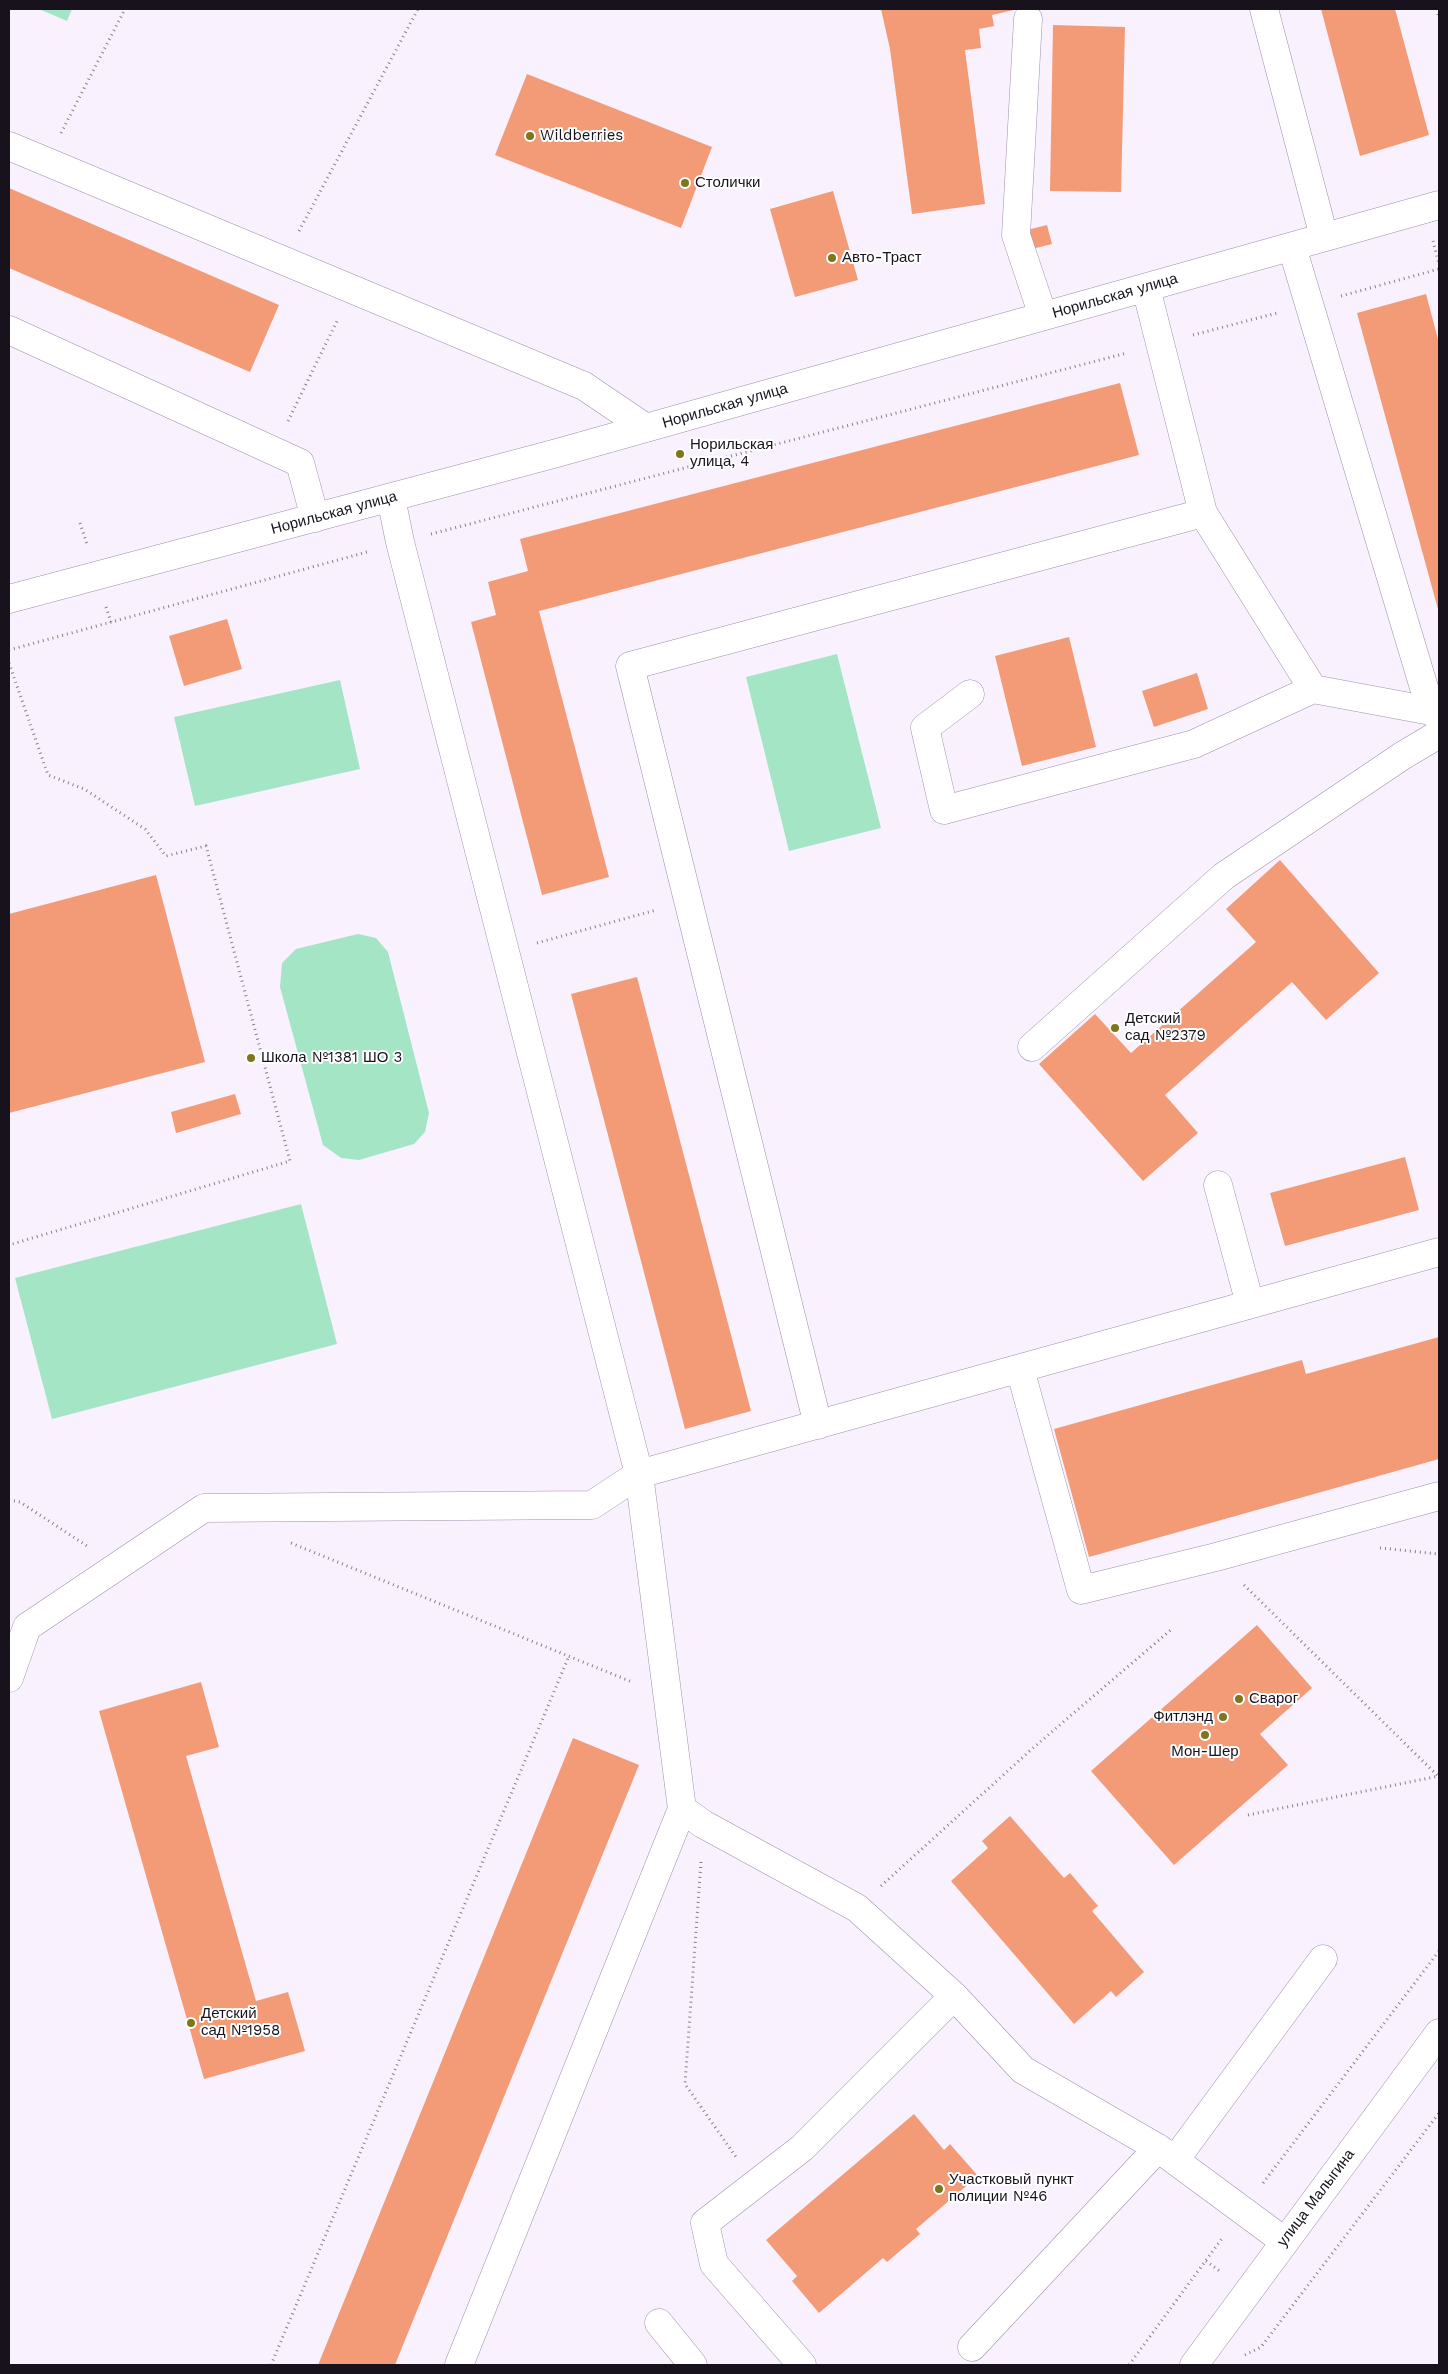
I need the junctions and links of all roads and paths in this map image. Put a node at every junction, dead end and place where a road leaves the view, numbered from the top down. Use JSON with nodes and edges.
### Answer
{"nodes":[{"id":1,"x":125,"y":9,"type":"edge"},
{"id":2,"x":418,"y":9,"type":"edge"},
{"id":3,"x":1264,"y":9,"type":"edge"},
{"id":4,"x":1437,"y":9,"type":"edge"},
{"id":5,"x":1028,"y":19,"type":"dead end"},
{"id":6,"x":1439,"y":19,"type":"edge"},
{"id":7,"x":9,"y":146,"type":"edge"},
{"id":8,"x":46,"y":162,"type":"junction"},
{"id":9,"x":1439,"y":205,"type":"edge"},
{"id":10,"x":1324,"y":238,"type":"junction"},
{"id":11,"x":1292,"y":247,"type":"junction"},
{"id":12,"x":283,"y":260,"type":"junction"},
{"id":13,"x":1439,"y":269,"type":"edge"},
{"id":14,"x":1146,"y":288,"type":"junction"},
{"id":15,"x":352,"y":290,"type":"junction"},
{"id":16,"x":1309,"y":305,"type":"junction"},
{"id":17,"x":1043,"y":316,"type":"junction"},
{"id":18,"x":9,"y":330,"type":"edge"},
{"id":19,"x":1160,"y":344,"type":"junction"},
{"id":20,"x":646,"y":428,"type":"junction"},
{"id":21,"x":274,"y":450,"type":"junction"},
{"id":22,"x":391,"y":498,"type":"junction"},
{"id":23,"x":1203,"y":513,"type":"junction"},
{"id":24,"x":315,"y":518,"type":"junction"},
{"id":25,"x":400,"y":542,"type":"junction"},
{"id":26,"x":9,"y":599,"type":"edge"},
{"id":27,"x":9,"y":650,"type":"edge"},
{"id":28,"x":9,"y":663,"type":"edge"},
{"id":29,"x":1312,"y":689,"type":"junction"},
{"id":30,"x":970,"y":694,"type":"dead end"},
{"id":31,"x":1436,"y":721,"type":"edge"},
{"id":32,"x":688,"y":902,"type":"junction"},
{"id":33,"x":505,"y":952,"type":"junction"},
{"id":34,"x":1032,"y":1047,"type":"dead end"},
{"id":35,"x":1218,"y":1185,"type":"dead end"},
{"id":36,"x":9,"y":1245,"type":"edge"},
{"id":37,"x":1439,"y":1252,"type":"edge"},
{"id":38,"x":1250,"y":1304,"type":"junction"},
{"id":39,"x":1020,"y":1369,"type":"junction"},
{"id":40,"x":818,"y":1425,"type":"junction"},
{"id":41,"x":639,"y":1474,"type":"junction"},
{"id":42,"x":1439,"y":1496,"type":"edge"},
{"id":43,"x":9,"y":1500,"type":"edge"},
{"id":44,"x":286,"y":1541,"type":"dead end"},
{"id":45,"x":1216,"y":1557,"type":"junction"},
{"id":46,"x":118,"y":1566,"type":"junction"},
{"id":47,"x":18,"y":1622,"type":"edge"},
{"id":48,"x":1173,"y":1628,"type":"dead end"},
{"id":49,"x":569,"y":1656,"type":"junction"},
{"id":50,"x":9,"y":1678,"type":"edge"},
{"id":51,"x":668,"y":1696,"type":"junction"},
{"id":52,"x":1439,"y":1776,"type":"edge"},
{"id":53,"x":1248,"y":1815,"type":"dead end"},
{"id":54,"x":692,"y":1816,"type":"junction"},
{"id":55,"x":857,"y":1908,"type":"junction"},
{"id":56,"x":1439,"y":1950,"type":"edge"},
{"id":57,"x":1323,"y":1960,"type":"dead end"},
{"id":58,"x":954,"y":1996,"type":"junction"},
{"id":59,"x":1439,"y":2033,"type":"edge"},
{"id":60,"x":1439,"y":2113,"type":"edge"},
{"id":61,"x":1167,"y":2154,"type":"junction"},
{"id":62,"x":755,"y":2184,"type":"junction"},
{"id":63,"x":1242,"y":2210,"type":"junction"},
{"id":64,"x":1284,"y":2241,"type":"junction"},
{"id":65,"x":1206,"y":2261,"type":"junction"},
{"id":66,"x":1226,"y":2276,"type":"dead end"},
{"id":67,"x":659,"y":2323,"type":"dead end"},
{"id":68,"x":972,"y":2347,"type":"dead end"},
{"id":69,"x":1243,"y":2356,"type":"dead end"},
{"id":70,"x":271,"y":2365,"type":"edge"},
{"id":71,"x":459,"y":2365,"type":"edge"},
{"id":72,"x":693,"y":2365,"type":"edge"},
{"id":73,"x":802,"y":2365,"type":"edge"},
{"id":74,"x":1129,"y":2365,"type":"edge"},
{"id":75,"x":1194,"y":2365,"type":"edge"}],
"edges":[{"from":1,"to":8,"type":"path"},
{"from":2,"to":12,"type":"path"},
{"from":3,"to":10,"type":"street"},
{"from":4,"to":6,"type":"path"},
{"from":5,"to":17,"type":"street"},
{"from":7,"to":8,"type":"street"},
{"from":8,"to":12,"type":"street"},
{"from":9,"to":10,"type":"street","name":"Норильская улица"},
{"from":10,"to":11,"type":"street","name":"Норильская улица"},
{"from":11,"to":14,"type":"street","name":"Норильская улица"},
{"from":11,"to":16,"type":"street"},
{"from":12,"to":15,"type":"street"},
{"from":13,"to":16,"type":"path"},
{"from":14,"to":17,"type":"street","name":"Норильская улица"},
{"from":14,"to":19,"type":"street"},
{"from":15,"to":20,"type":"street"},
{"from":15,"to":21,"type":"path"},
{"from":16,"to":19,"type":"path"},
{"from":16,"to":31,"type":"street"},
{"from":17,"to":20,"type":"street","name":"Норильская улица"},
{"from":18,"to":21,"type":"street"},
{"from":19,"to":23,"type":"street"},
{"from":19,"to":25,"type":"path"},
{"from":20,"to":22,"type":"street","name":"Норильская улица"},
{"from":21,"to":24,"type":"street"},
{"from":22,"to":24,"type":"street","name":"Норильская улица"},
{"from":22,"to":25,"type":"street"},
{"from":23,"to":29,"type":"street"},
{"from":23,"to":32,"type":"street"},
{"from":24,"to":26,"type":"street","name":"Норильская улица"},
{"from":25,"to":27,"type":"path"},
{"from":25,"to":33,"type":"street"},
{"from":28,"to":36,"type":"path"},
{"from":29,"to":30,"type":"street"},
{"from":29,"to":31,"type":"street"},
{"from":31,"to":34,"type":"street"},
{"from":32,"to":33,"type":"path"},
{"from":32,"to":40,"type":"street"},
{"from":33,"to":41,"type":"street"},
{"from":35,"to":38,"type":"street"},
{"from":37,"to":38,"type":"street"},
{"from":38,"to":39,"type":"street"},
{"from":39,"to":40,"type":"street"},
{"from":39,"to":45,"type":"street"},
{"from":40,"to":41,"type":"street"},
{"from":41,"to":46,"type":"street"},
{"from":41,"to":51,"type":"street"},
{"from":42,"to":45,"type":"street"},
{"from":43,"to":46,"type":"path"},
{"from":44,"to":49,"type":"path"},
{"from":45,"to":52,"type":"path"},
{"from":46,"to":47,"type":"street"},
{"from":47,"to":50,"type":"street"},
{"from":48,"to":55,"type":"path"},
{"from":49,"to":51,"type":"path"},
{"from":49,"to":70,"type":"path"},
{"from":51,"to":54,"type":"street"},
{"from":52,"to":53,"type":"path"},
{"from":54,"to":55,"type":"street"},
{"from":54,"to":62,"type":"path"},
{"from":54,"to":71,"type":"street"},
{"from":55,"to":58,"type":"street"},
{"from":56,"to":63,"type":"path"},
{"from":57,"to":61,"type":"street"},
{"from":58,"to":61,"type":"street"},
{"from":58,"to":62,"type":"street"},
{"from":59,"to":64,"type":"street","name":"улица Малыгина"},
{"from":60,"to":69,"type":"path"},
{"from":61,"to":63,"type":"street"},
{"from":61,"to":68,"type":"street"},
{"from":62,"to":73,"type":"street"},
{"from":63,"to":64,"type":"street"},
{"from":63,"to":65,"type":"path"},
{"from":64,"to":75,"type":"street","name":"улица Малыгина"},
{"from":65,"to":66,"type":"path"},
{"from":65,"to":74,"type":"path"},
{"from":67,"to":72,"type":"street"}]}
